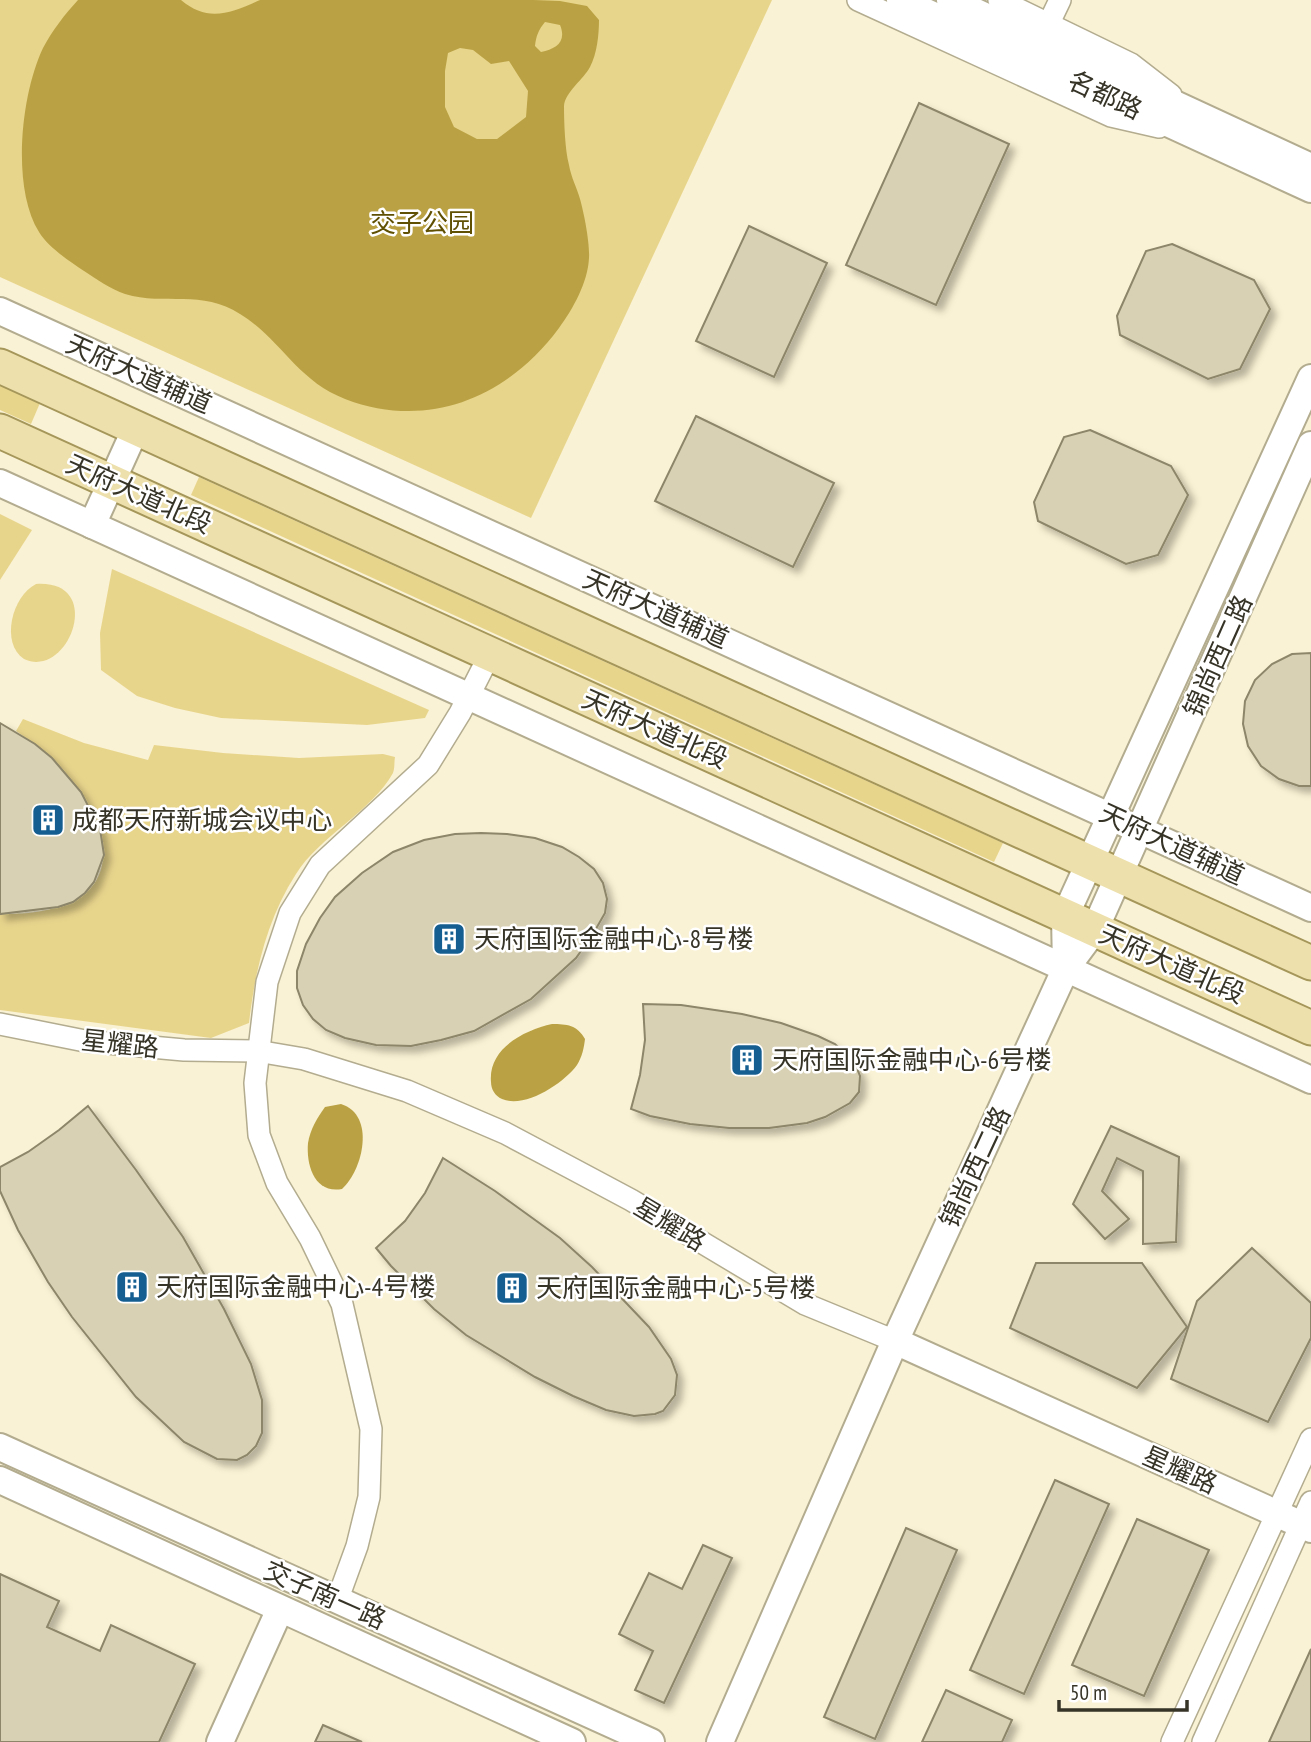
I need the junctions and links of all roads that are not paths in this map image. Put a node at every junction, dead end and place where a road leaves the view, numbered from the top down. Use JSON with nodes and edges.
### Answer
{"nodes":[{"id":1,"x":858,"y":0,"type":"edge"},
{"id":2,"x":900,"y":0,"type":"edge"},
{"id":3,"x":950,"y":0,"type":"edge"},
{"id":4,"x":999,"y":0,"type":"edge"},
{"id":5,"x":1060,"y":0,"type":"edge"},
{"id":6,"x":1049,"y":23,"type":"junction"},
{"id":7,"x":1189,"y":122,"type":"junction"},
{"id":8,"x":1311,"y":167,"type":"edge"},
{"id":9,"x":1311,"y":189,"type":"edge"},
{"id":10,"x":0,"y":311,"type":"edge"},
{"id":11,"x":0,"y":366,"type":"edge"},
{"id":12,"x":1311,"y":378,"type":"edge"},
{"id":13,"x":136,"y":428,"type":"junction"},
{"id":14,"x":0,"y":431,"type":"edge"},
{"id":15,"x":1311,"y":445,"type":"edge"},
{"id":16,"x":111,"y":482,"type":"junction"},
{"id":17,"x":0,"y":483,"type":"edge"},
{"id":18,"x":92,"y":525,"type":"junction"},
{"id":19,"x":490,"y":654,"type":"junction"},
{"id":20,"x":469,"y":696,"type":"junction"},
{"id":21,"x":1110,"y":816,"type":"junction"},
{"id":22,"x":1140,"y":830,"type":"junction"},
{"id":23,"x":1104,"y":869,"type":"junction"},
{"id":24,"x":1311,"y":908,"type":"edge"},
{"id":25,"x":1065,"y":916,"type":"junction"},
{"id":26,"x":1095,"y":929,"type":"junction"},
{"id":27,"x":1311,"y":963,"type":"edge"},
{"id":28,"x":1066,"y":968,"type":"junction"},
{"id":29,"x":0,"y":1024,"type":"edge"},
{"id":30,"x":1311,"y":1028,"type":"edge"},
{"id":31,"x":257,"y":1051,"type":"junction"},
{"id":32,"x":1311,"y":1080,"type":"edge"},
{"id":33,"x":895,"y":1341,"type":"junction"},
{"id":34,"x":1311,"y":1438,"type":"edge"},
{"id":35,"x":0,"y":1447,"type":"edge"},
{"id":36,"x":0,"y":1480,"type":"edge"},
{"id":37,"x":1300,"y":1517,"type":"edge"},
{"id":38,"x":337,"y":1601,"type":"junction"},
{"id":39,"x":280,"y":1609,"type":"junction"},
{"id":40,"x":220,"y":1742,"type":"edge"},
{"id":41,"x":572,"y":1742,"type":"edge"},
{"id":42,"x":651,"y":1742,"type":"edge"},
{"id":43,"x":720,"y":1742,"type":"edge"},
{"id":44,"x":1172,"y":1742,"type":"edge"},
{"id":45,"x":1203,"y":1742,"type":"edge"}],
"edges":[{"from":1,"to":7,"type":"street"},
{"from":2,"to":7,"type":"street","name":"名都路"},
{"from":3,"to":7,"type":"street"},
{"from":4,"to":6,"type":"street"},
{"from":5,"to":6,"type":"street"},
{"from":6,"to":7,"type":"street"},
{"from":7,"to":8,"type":"street"},
{"from":7,"to":9,"type":"street","name":"名都路"},
{"from":10,"to":21,"type":"street","name":"天府大道辅道"},
{"from":11,"to":13,"type":"main road"},
{"from":12,"to":21,"type":"street"},
{"from":13,"to":16,"type":"street"},
{"from":13,"to":23,"type":"main road"},
{"from":14,"to":16,"type":"main road","name":"天府大道北段"},
{"from":15,"to":22,"type":"street","name":"锦尚西二路"},
{"from":16,"to":18,"type":"street"},
{"from":16,"to":19,"type":"main road","name":"天府大道北段"},
{"from":17,"to":18,"type":"street"},
{"from":18,"to":20,"type":"street"},
{"from":19,"to":20,"type":"street"},
{"from":19,"to":25,"type":"main road","name":"天府大道北段"},
{"from":20,"to":28,"type":"street"},
{"from":20,"to":31,"type":"street"},
{"from":21,"to":22,"type":"street","name":"天府大道辅道"},
{"from":21,"to":23,"type":"street"},
{"from":22,"to":23,"type":"street","name":"锦尚西二路"},
{"from":22,"to":24,"type":"street","name":"天府大道辅道"},
{"from":23,"to":25,"type":"street"},
{"from":23,"to":26,"type":"street","name":"锦尚西二路"},
{"from":23,"to":27,"type":"main road"},
{"from":25,"to":26,"type":"main road","name":"天府大道北段"},
{"from":25,"to":28,"type":"street"},
{"from":26,"to":28,"type":"street","name":"锦尚西二路"},
{"from":26,"to":30,"type":"main road","name":"天府大道北段"},
{"from":28,"to":32,"type":"street"},
{"from":28,"to":33,"type":"street","name":"锦尚西二路"},
{"from":29,"to":31,"type":"street","name":"星耀路"},
{"from":31,"to":33,"type":"street","name":"星耀路"},
{"from":31,"to":38,"type":"street"},
{"from":33,"to":37,"type":"street","name":"星耀路"},
{"from":33,"to":43,"type":"street","name":"锦尚西二路"},
{"from":34,"to":37,"type":"street"},
{"from":35,"to":38,"type":"street","name":"交子南一路"},
{"from":36,"to":39,"type":"street","name":"交子南一路"},
{"from":37,"to":44,"type":"street"},
{"from":37,"to":45,"type":"street"},
{"from":38,"to":42,"type":"street","name":"交子南一路"},
{"from":39,"to":40,"type":"street"},
{"from":39,"to":41,"type":"street","name":"交子南一路"}]}
